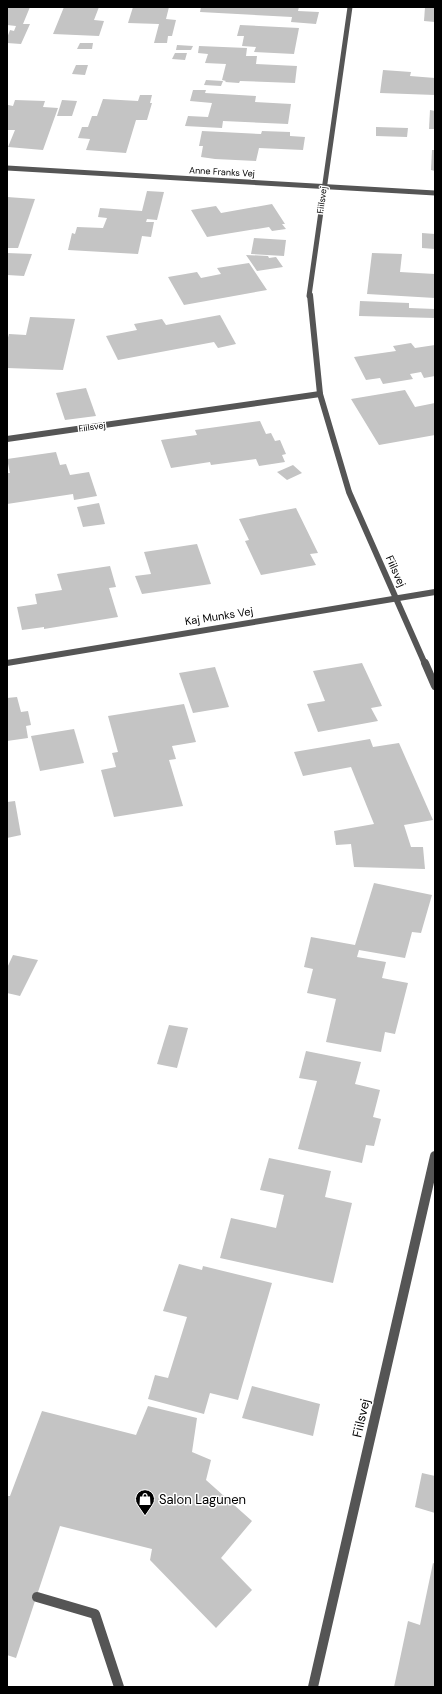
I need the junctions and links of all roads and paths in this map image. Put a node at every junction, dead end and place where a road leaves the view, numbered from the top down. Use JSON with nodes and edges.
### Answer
{"nodes":[{"id":1,"x":350,"y":7,"type":"edge"},
{"id":2,"x":7,"y":168,"type":"edge"},
{"id":3,"x":324,"y":186,"type":"junction"},
{"id":4,"x":435,"y":193,"type":"edge"},
{"id":5,"x":320,"y":394,"type":"junction"},
{"id":6,"x":7,"y":439,"type":"edge"},
{"id":7,"x":435,"y":592,"type":"edge"},
{"id":8,"x":395,"y":598,"type":"junction"},
{"id":9,"x":7,"y":663,"type":"edge"},
{"id":10,"x":435,"y":686,"type":"edge"},
{"id":11,"x":435,"y":1156,"type":"edge"},
{"id":12,"x":37,"y":1597,"type":"dead end"},
{"id":13,"x":119,"y":1687,"type":"edge"},
{"id":14,"x":313,"y":1687,"type":"edge"}],
"edges":[{"from":1,"to":3,"type":"street","name":"Fiilsvej"},
{"from":2,"to":3,"type":"street","name":"Anne Franks Vej"},
{"from":3,"to":4,"type":"street","name":"Anne Franks Vej"},
{"from":3,"to":5,"type":"street","name":"Fiilsvej"},
{"from":5,"to":6,"type":"street","name":"Fiilsvej"},
{"from":5,"to":8,"type":"street","name":"Fiilsvej"},
{"from":7,"to":8,"type":"street","name":"Kaj Munks Vej"},
{"from":8,"to":9,"type":"street","name":"Kaj Munks Vej"},
{"from":8,"to":10,"type":"street","name":"Fiilsvej"},
{"from":11,"to":14,"type":"street","name":"Fiilsvej"},
{"from":12,"to":13,"type":"street"}]}
